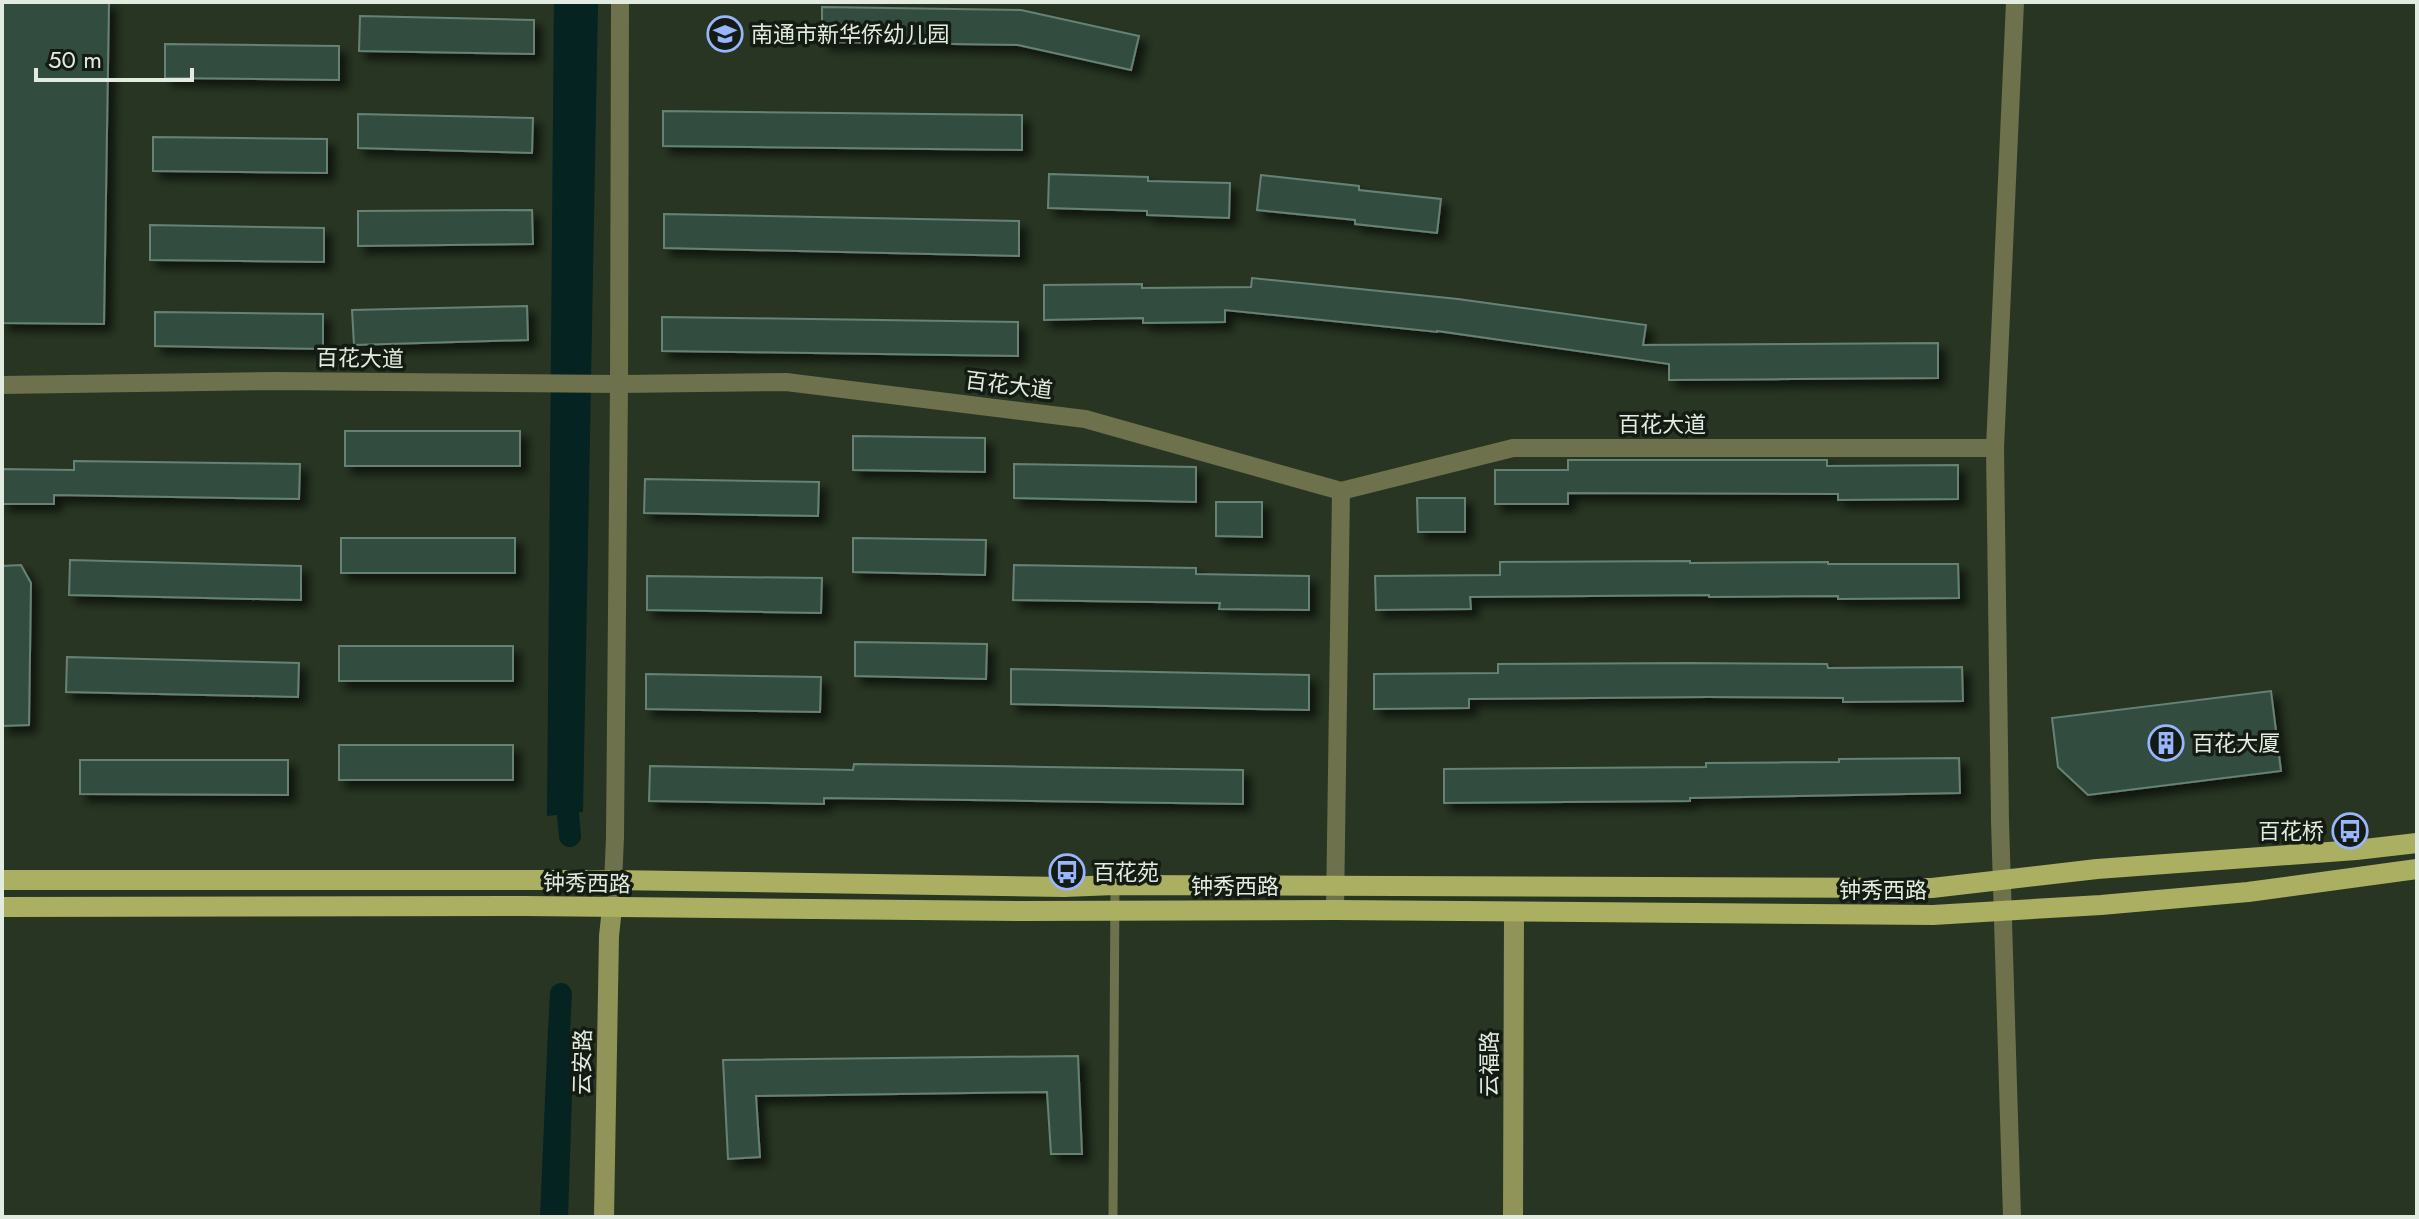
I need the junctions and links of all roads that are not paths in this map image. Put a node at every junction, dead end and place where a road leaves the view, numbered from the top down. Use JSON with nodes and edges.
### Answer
{"nodes":[{"id":1,"x":620,"y":2,"type":"edge"},
{"id":2,"x":2015,"y":2,"type":"edge"},
{"id":3,"x":610,"y":384,"type":"junction"},
{"id":4,"x":2,"y":385,"type":"edge"},
{"id":5,"x":1995,"y":448,"type":"junction"},
{"id":6,"x":1341,"y":491,"type":"junction"},
{"id":7,"x":2417,"y":843,"type":"edge"},
{"id":8,"x":2417,"y":869,"type":"edge"},
{"id":9,"x":2,"y":880,"type":"edge"},
{"id":10,"x":612,"y":880,"type":"junction"},
{"id":11,"x":2002,"y":880,"type":"junction"},
{"id":12,"x":1115,"y":885,"type":"junction"},
{"id":13,"x":1335,"y":887,"type":"junction"},
{"id":14,"x":2,"y":907,"type":"edge"},
{"id":15,"x":612,"y":908,"type":"junction"},
{"id":16,"x":1114,"y":910,"type":"junction"},
{"id":17,"x":1335,"y":910,"type":"junction"},
{"id":18,"x":2003,"y":911,"type":"junction"},
{"id":19,"x":1514,"y":912,"type":"junction"},
{"id":20,"x":604,"y":1217,"type":"edge"},
{"id":21,"x":1113,"y":1217,"type":"edge"},
{"id":22,"x":1513,"y":1217,"type":"edge"},
{"id":23,"x":2012,"y":1217,"type":"edge"}],
"edges":[{"from":1,"to":3,"type":"street"},
{"from":2,"to":5,"type":"street"},
{"from":3,"to":4,"type":"street","name":"百花大道"},
{"from":3,"to":6,"type":"street","name":"百花大道"},
{"from":3,"to":10,"type":"street"},
{"from":5,"to":6,"type":"street","name":"百花大道"},
{"from":5,"to":11,"type":"street"},
{"from":6,"to":13,"type":"street"},
{"from":7,"to":11,"type":"main road","name":"钟秀西路"},
{"from":8,"to":18,"type":"main road","name":"钟秀西路"},
{"from":9,"to":10,"type":"main road","name":"钟秀西路"},
{"from":10,"to":12,"type":"main road","name":"钟秀西路"},
{"from":10,"to":15,"type":"street"},
{"from":11,"to":13,"type":"main road","name":"钟秀西路"},
{"from":11,"to":18,"type":"street"},
{"from":12,"to":13,"type":"main road","name":"钟秀西路"},
{"from":12,"to":16,"type":"lane"},
{"from":13,"to":17,"type":"street"},
{"from":14,"to":15,"type":"main road","name":"钟秀西路"},
{"from":15,"to":16,"type":"main road","name":"钟秀西路"},
{"from":15,"to":20,"type":"street","name":"云安路"},
{"from":16,"to":17,"type":"main road","name":"钟秀西路"},
{"from":16,"to":21,"type":"lane"},
{"from":17,"to":19,"type":"main road","name":"钟秀西路"},
{"from":18,"to":19,"type":"main road","name":"钟秀西路"},
{"from":18,"to":23,"type":"street"},
{"from":19,"to":22,"type":"street","name":"云福路"}]}
